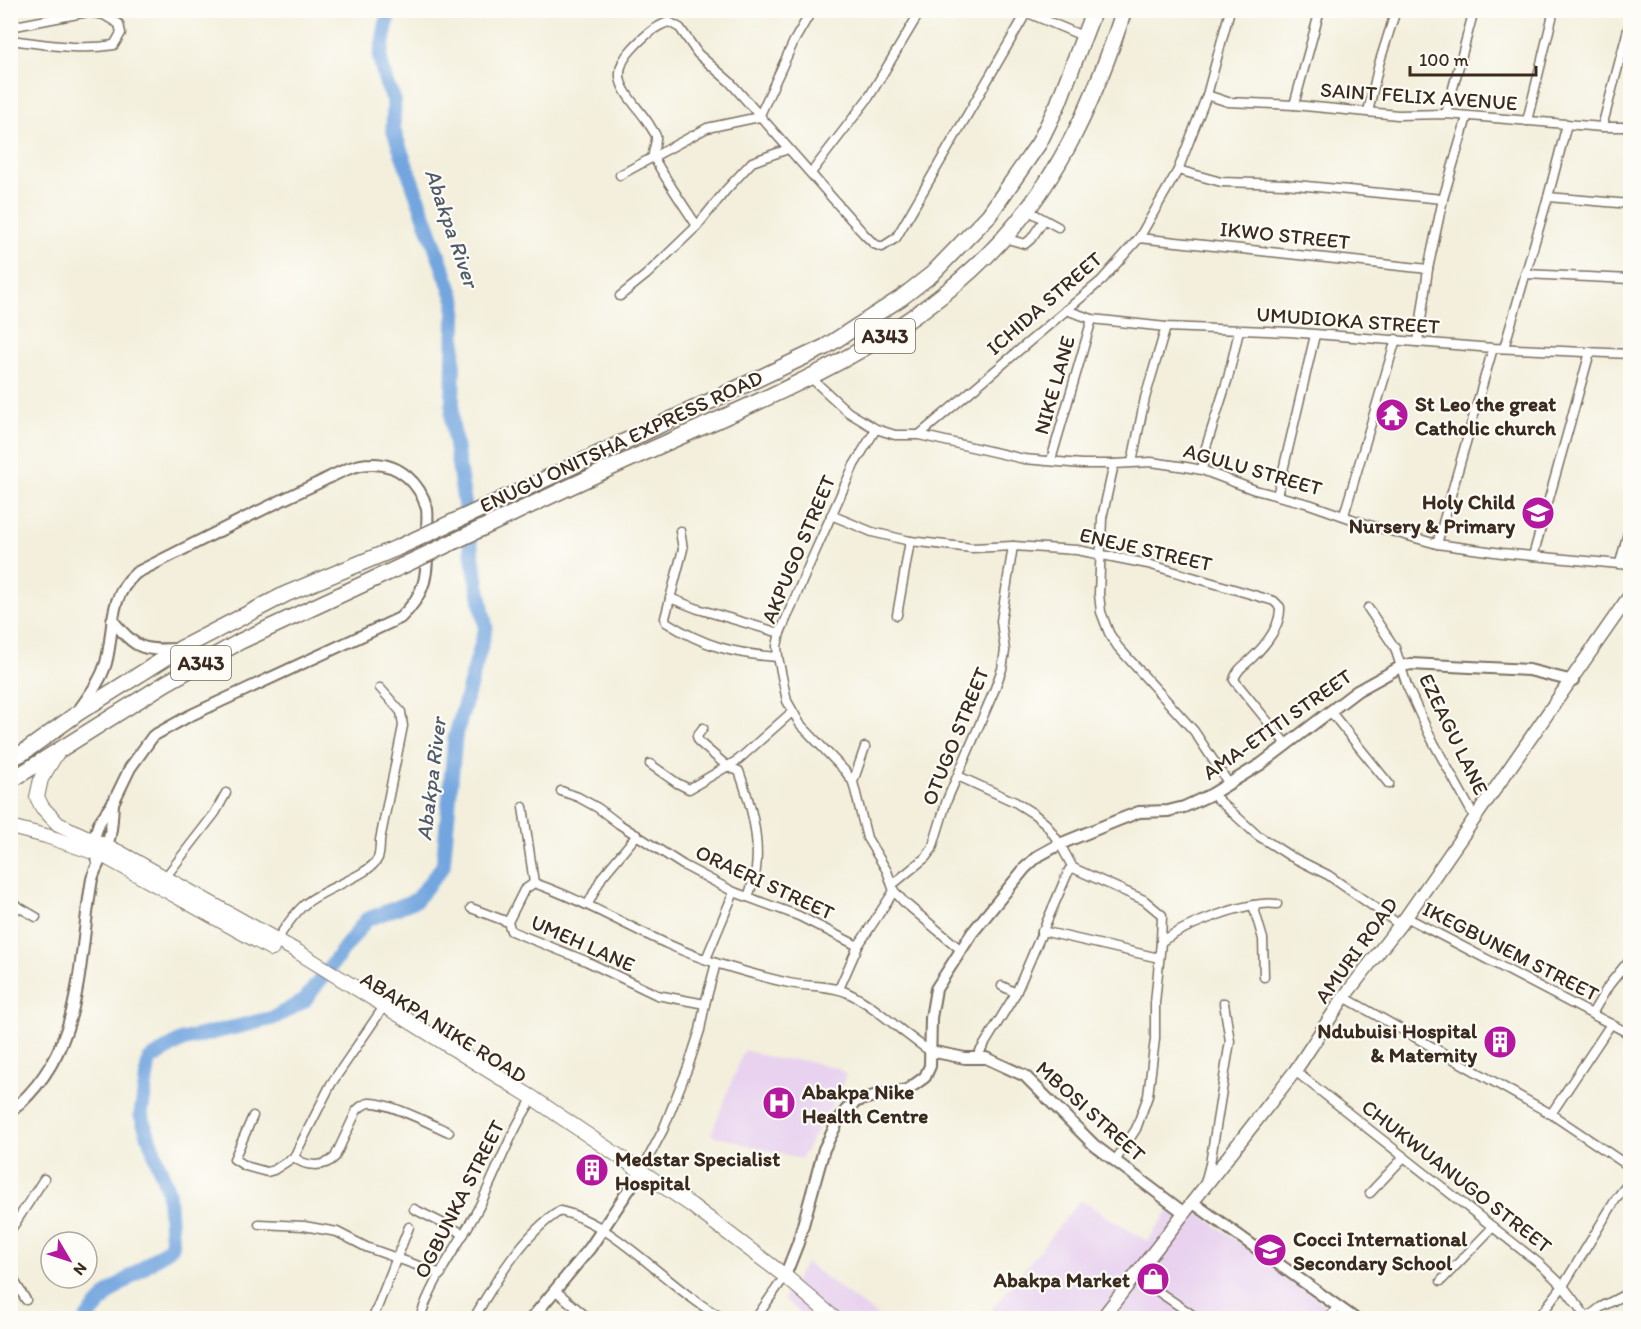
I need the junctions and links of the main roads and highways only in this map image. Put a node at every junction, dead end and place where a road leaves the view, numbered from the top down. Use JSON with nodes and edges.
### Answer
{"nodes":[{"id":1,"x":1094,"y":10,"type":"edge"},
{"id":2,"x":1124,"y":10,"type":"edge"},
{"id":3,"x":1630,"y":595,"type":"edge"},
{"id":4,"x":59,"y":749,"type":"junction"},
{"id":5,"x":10,"y":759,"type":"edge"},
{"id":6,"x":10,"y":781,"type":"edge"},
{"id":7,"x":12,"y":829,"type":"edge"},
{"id":8,"x":96,"y":849,"type":"junction"},
{"id":9,"x":274,"y":945,"type":"junction"},
{"id":10,"x":783,"y":1279,"type":"junction"},
{"id":11,"x":824,"y":1318,"type":"edge"},
{"id":12,"x":834,"y":1318,"type":"edge"},
{"id":13,"x":1102,"y":1318,"type":"edge"}],
"edges":[{"from":1,"to":5,"type":"highway","name":"ENUGU ONITSHA EXPRESS ROAD","number":"A343","bridge":true},
{"from":2,"to":4,"type":"highway","name":"ENUGU ONITSHA EXPRESS ROAD","number":"A343","bridge":true},
{"from":3,"to":13,"type":"main road","name":"AMURI ROAD"},
{"from":4,"to":6,"type":"highway","name":"ENUGU ONITSHA EXPRESS ROAD","number":"A343"},
{"from":4,"to":8,"type":"main road"},
{"from":7,"to":8,"type":"main road","name":"ABAKPA NIKE ROAD"},
{"from":8,"to":9,"type":"main road","name":"ABAKPA NIKE ROAD"},
{"from":8,"to":9,"type":"main road","name":"ABAKPA NIKE ROAD"},
{"from":9,"to":10,"type":"main road","name":"ABAKPA NIKE ROAD"},
{"from":10,"to":11,"type":"main road","name":"ABAKPA NIKE ROAD"},
{"from":10,"to":12,"type":"main road","name":"ABAKPA NIKE ROAD"}]}
